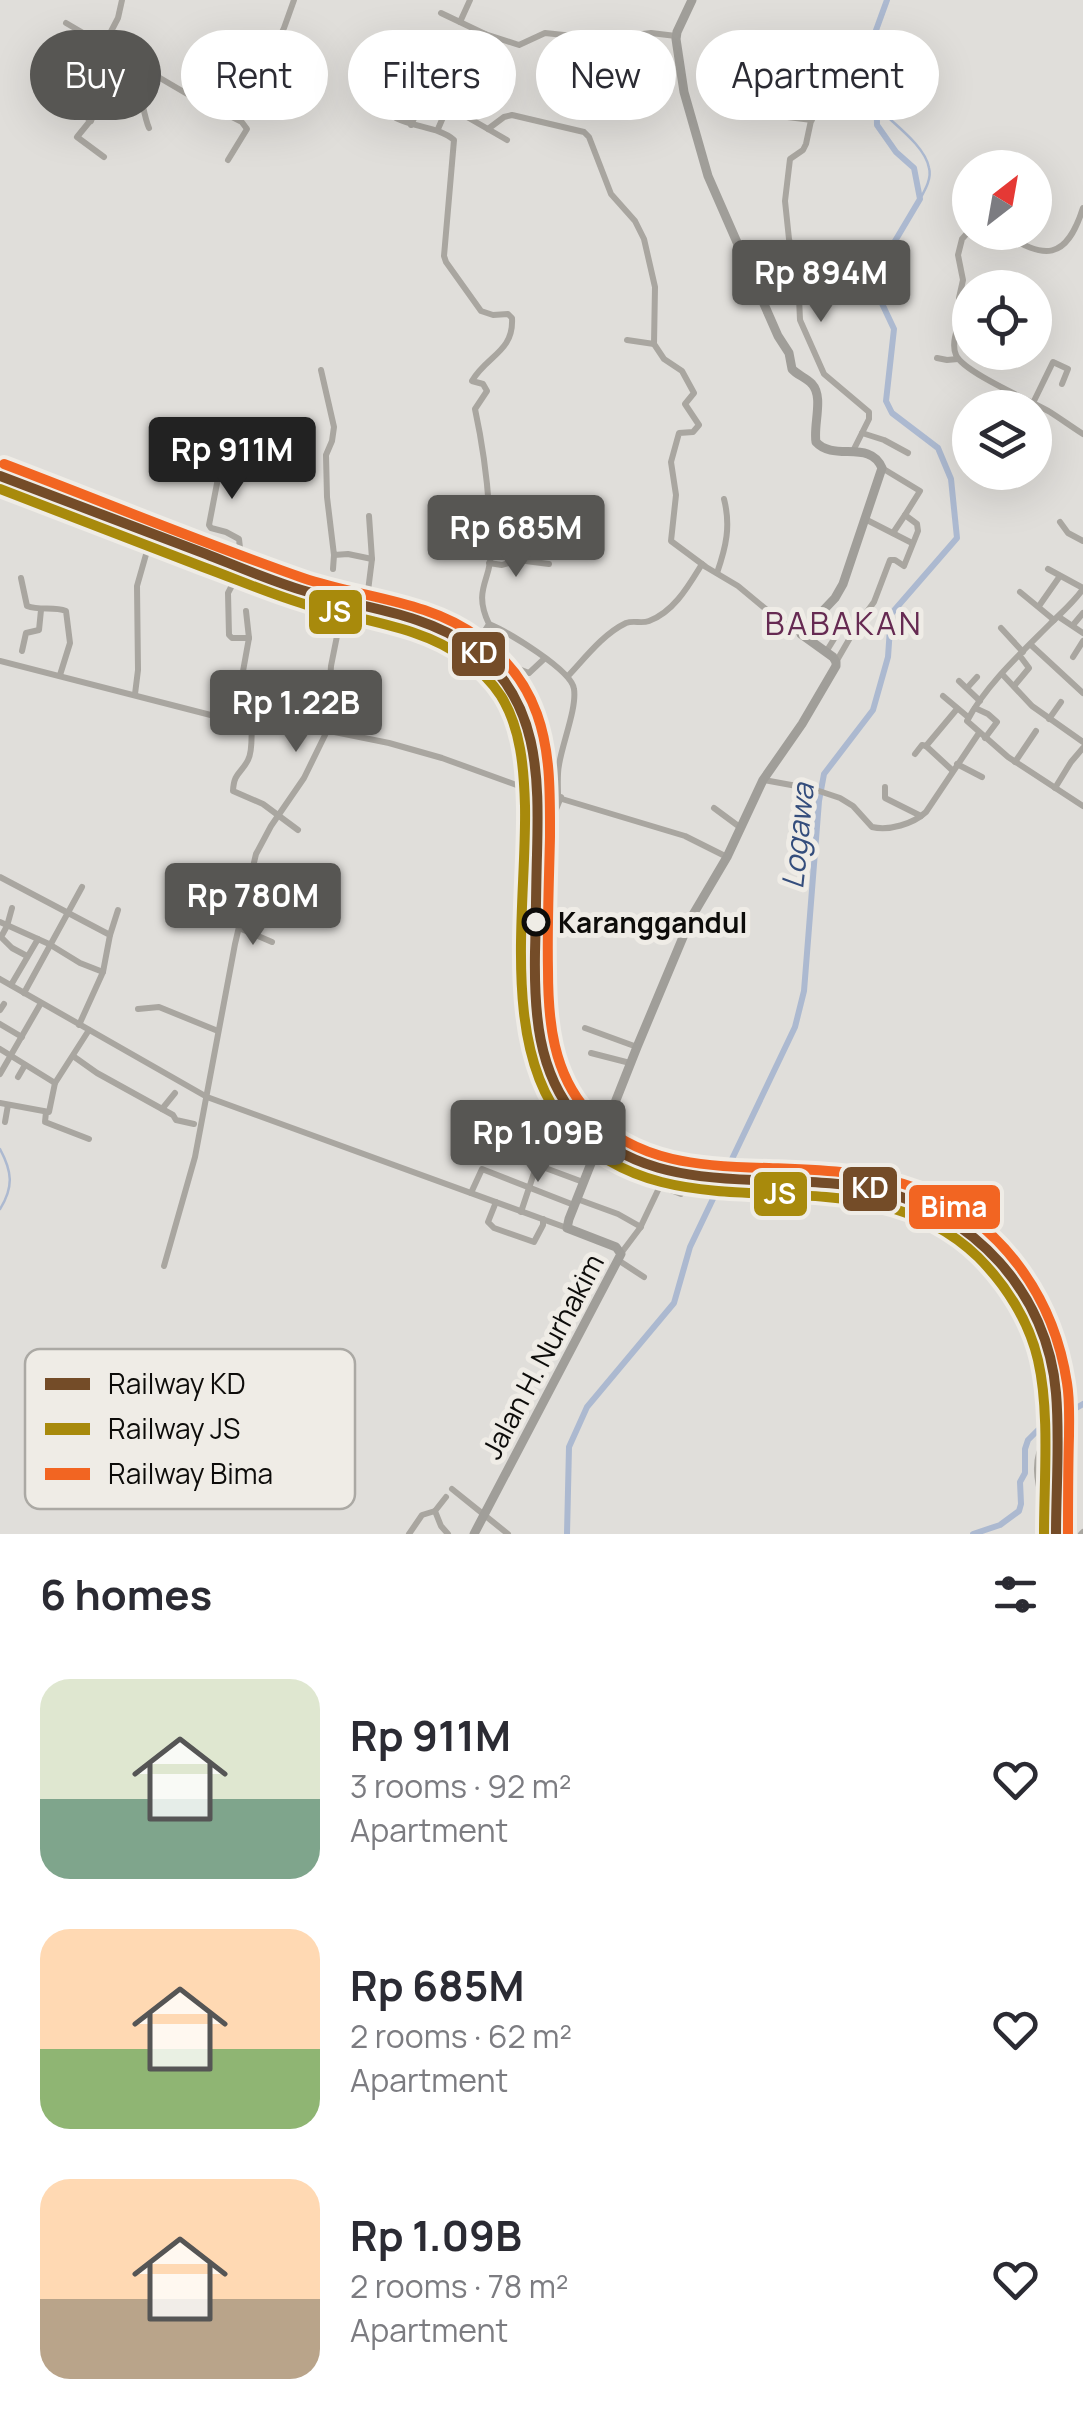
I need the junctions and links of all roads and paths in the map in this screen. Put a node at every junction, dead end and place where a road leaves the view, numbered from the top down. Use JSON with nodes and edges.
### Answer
{"nodes":[{"id":1,"x":122,"y":0,"type":"edge"},
{"id":2,"x":294,"y":0,"type":"edge"},
{"id":3,"x":470,"y":0,"type":"edge"},
{"id":4,"x":690,"y":0,"type":"edge"},
{"id":5,"x":441,"y":14,"type":"dead end"},
{"id":6,"x":460,"y":22,"type":"junction"},
{"id":7,"x":66,"y":23,"type":"dead end"},
{"id":8,"x":78,"y":30,"type":"edge"},
{"id":9,"x":112,"y":30,"type":"edge"},
{"id":10,"x":282,"y":30,"type":"edge"},
{"id":11,"x":477,"y":30,"type":"edge"},
{"id":12,"x":676,"y":36,"type":"joint"},
{"id":13,"x":145,"y":120,"type":"edge"},
{"id":14,"x":241,"y":120,"type":"edge"},
{"id":15,"x":400,"y":120,"type":"edge"},
{"id":16,"x":413,"y":120,"type":"edge"},
{"id":17,"x":442,"y":120,"type":"edge"},
{"id":18,"x":474,"y":120,"type":"edge"},
{"id":19,"x":812,"y":120,"type":"edge"},
{"id":20,"x":91,"y":121,"type":"edge"},
{"id":21,"x":411,"y":125,"type":"junction"},
{"id":22,"x":149,"y":128,"type":"dead end"},
{"id":23,"x":438,"y":129,"type":"junction"},
{"id":24,"x":488,"y":129,"type":"junction"},
{"id":25,"x":507,"y":140,"type":"dead end"},
{"id":26,"x":104,"y":157,"type":"dead end"},
{"id":27,"x":228,"y":160,"type":"dead end"},
{"id":28,"x":1083,"y":208,"type":"edge"},
{"id":29,"x":1035,"y":250,"type":"edge"},
{"id":30,"x":627,"y":340,"type":"dead end"},
{"id":31,"x":654,"y":344,"type":"junction"},
{"id":32,"x":936,"y":358,"type":"dead end"},
{"id":33,"x":952,"y":360,"type":"edge"},
{"id":34,"x":320,"y":370,"type":"dead end"},
{"id":35,"x":971,"y":370,"type":"edge"},
{"id":36,"x":1062,"y":384,"type":"dead end"},
{"id":37,"x":1008,"y":390,"type":"edge"},
{"id":38,"x":1039,"y":390,"type":"edge"},
{"id":39,"x":1052,"y":415,"type":"edge"},
{"id":40,"x":229,"y":421,"type":"dead end"},
{"id":41,"x":862,"y":433,"type":"junction"},
{"id":42,"x":1083,"y":434,"type":"edge"},
{"id":43,"x":853,"y":452,"type":"junction"},
{"id":44,"x":908,"y":453,"type":"dead end"},
{"id":45,"x":882,"y":468,"type":"junction"},
{"id":46,"x":724,"y":498,"type":"dead end"},
{"id":47,"x":905,"y":515,"type":"junction"},
{"id":48,"x":370,"y":516,"type":"dead end"},
{"id":49,"x":864,"y":518,"type":"junction"},
{"id":50,"x":1060,"y":522,"type":"dead end"},
{"id":51,"x":893,"y":534,"type":"junction"},
{"id":52,"x":1083,"y":541,"type":"edge"},
{"id":53,"x":912,"y":543,"type":"junction"},
{"id":54,"x":147,"y":551,"type":"dead end"},
{"id":55,"x":334,"y":555,"type":"junction"},
{"id":56,"x":372,"y":559,"type":"junction"},
{"id":57,"x":489,"y":563,"type":"junction"},
{"id":58,"x":550,"y":564,"type":"dead end"},
{"id":59,"x":702,"y":564,"type":"junction"},
{"id":60,"x":1048,"y":569,"type":"dead end"},
{"id":61,"x":333,"y":570,"type":"dead end"},
{"id":62,"x":717,"y":573,"type":"junction"},
{"id":63,"x":1060,"y":576,"type":"junction"},
{"id":64,"x":22,"y":578,"type":"dead end"},
{"id":65,"x":324,"y":583,"type":"dead end"},
{"id":66,"x":1020,"y":592,"type":"dead end"},
{"id":67,"x":1082,"y":593,"type":"edge"},
{"id":68,"x":367,"y":599,"type":"junction"},
{"id":69,"x":1039,"y":606,"type":"junction"},
{"id":70,"x":41,"y":610,"type":"junction"},
{"id":71,"x":246,"y":611,"type":"dead end"},
{"id":72,"x":1083,"y":613,"type":"edge"},
{"id":73,"x":368,"y":617,"type":"dead end"},
{"id":74,"x":1056,"y":618,"type":"junction"},
{"id":75,"x":489,"y":624,"type":"junction"},
{"id":76,"x":1074,"y":625,"type":"junction"},
{"id":77,"x":1002,"y":628,"type":"dead end"},
{"id":78,"x":801,"y":634,"type":"junction"},
{"id":79,"x":1083,"y":637,"type":"edge"},
{"id":80,"x":249,"y":638,"type":"junction"},
{"id":81,"x":480,"y":638,"type":"junction"},
{"id":82,"x":834,"y":639,"type":"dead end"},
{"id":83,"x":1030,"y":645,"type":"junction"},
{"id":84,"x":22,"y":651,"type":"dead end"},
{"id":85,"x":826,"y":652,"type":"junction"},
{"id":86,"x":1022,"y":654,"type":"junction"},
{"id":87,"x":1073,"y":657,"type":"dead end"},
{"id":88,"x":544,"y":658,"type":"junction"},
{"id":89,"x":0,"y":661,"type":"edge"},
{"id":90,"x":836,"y":662,"type":"junction"},
{"id":91,"x":1002,"y":674,"type":"junction"},
{"id":92,"x":60,"y":676,"type":"junction"},
{"id":93,"x":568,"y":676,"type":"junction"},
{"id":94,"x":977,"y":677,"type":"dead end"},
{"id":95,"x":960,"y":681,"type":"dead end"},
{"id":96,"x":1014,"y":686,"type":"junction"},
{"id":97,"x":967,"y":688,"type":"junction"},
{"id":98,"x":1083,"y":693,"type":"edge"},
{"id":99,"x":135,"y":694,"type":"junction"},
{"id":100,"x":943,"y":696,"type":"dead end"},
{"id":101,"x":1061,"y":702,"type":"dead end"},
{"id":102,"x":978,"y":704,"type":"junction"},
{"id":103,"x":957,"y":709,"type":"junction"},
{"id":104,"x":968,"y":717,"type":"junction"},
{"id":105,"x":1049,"y":718,"type":"junction"},
{"id":106,"x":234,"y":720,"type":"junction"},
{"id":107,"x":252,"y":724,"type":"junction"},
{"id":108,"x":328,"y":730,"type":"junction"},
{"id":109,"x":1036,"y":732,"type":"dead end"},
{"id":110,"x":982,"y":735,"type":"junction"},
{"id":111,"x":1083,"y":745,"type":"edge"},
{"id":112,"x":926,"y":746,"type":"junction"},
{"id":113,"x":915,"y":754,"type":"dead end"},
{"id":114,"x":1015,"y":762,"type":"junction"},
{"id":115,"x":954,"y":767,"type":"junction"},
{"id":116,"x":982,"y":777,"type":"dead end"},
{"id":117,"x":763,"y":780,"type":"junction"},
{"id":118,"x":885,"y":787,"type":"dead end"},
{"id":119,"x":1055,"y":788,"type":"junction"},
{"id":120,"x":558,"y":796,"type":"junction"},
{"id":121,"x":1083,"y":806,"type":"edge"},
{"id":122,"x":714,"y":808,"type":"dead end"},
{"id":123,"x":278,"y":815,"type":"junction"},
{"id":124,"x":921,"y":816,"type":"junction"},
{"id":125,"x":741,"y":828,"type":"junction"},
{"id":126,"x":298,"y":830,"type":"dead end"},
{"id":127,"x":726,"y":857,"type":"junction"},
{"id":128,"x":0,"y":876,"type":"edge"},
{"id":129,"x":82,"y":887,"type":"dead end"},
{"id":130,"x":12,"y":908,"type":"dead end"},
{"id":131,"x":118,"y":910,"type":"dead end"},
{"id":132,"x":68,"y":912,"type":"junction"},
{"id":133,"x":4,"y":924,"type":"edge"},
{"id":134,"x":238,"y":928,"type":"junction"},
{"id":135,"x":538,"y":929,"type":"dead end"},
{"id":136,"x":110,"y":935,"type":"junction"},
{"id":137,"x":0,"y":937,"type":"edge"},
{"id":138,"x":38,"y":939,"type":"junction"},
{"id":139,"x":272,"y":942,"type":"dead end"},
{"id":140,"x":49,"y":944,"type":"junction"},
{"id":141,"x":27,"y":956,"type":"junction"},
{"id":142,"x":103,"y":972,"type":"junction"},
{"id":143,"x":0,"y":979,"type":"edge"},
{"id":144,"x":11,"y":985,"type":"junction"},
{"id":145,"x":24,"y":993,"type":"junction"},
{"id":146,"x":41,"y":1003,"type":"junction"},
{"id":147,"x":138,"y":1008,"type":"dead end"},
{"id":148,"x":0,"y":1024,"type":"edge"},
{"id":149,"x":80,"y":1024,"type":"junction"},
{"id":150,"x":584,"y":1028,"type":"dead end"},
{"id":151,"x":89,"y":1030,"type":"junction"},
{"id":152,"x":218,"y":1030,"type":"junction"},
{"id":153,"x":22,"y":1037,"type":"junction"},
{"id":154,"x":636,"y":1046,"type":"junction"},
{"id":155,"x":0,"y":1049,"type":"edge"},
{"id":156,"x":591,"y":1053,"type":"dead end"},
{"id":157,"x":10,"y":1056,"type":"junction"},
{"id":158,"x":72,"y":1056,"type":"junction"},
{"id":159,"x":630,"y":1063,"type":"junction"},
{"id":160,"x":26,"y":1065,"type":"junction"},
{"id":161,"x":0,"y":1074,"type":"edge"},
{"id":162,"x":18,"y":1077,"type":"dead end"},
{"id":163,"x":55,"y":1084,"type":"junction"},
{"id":164,"x":175,"y":1093,"type":"dead end"},
{"id":165,"x":206,"y":1097,"type":"junction"},
{"id":166,"x":4,"y":1104,"type":"edge"},
{"id":167,"x":518,"y":1106,"type":"dead end"},
{"id":168,"x":162,"y":1109,"type":"junction"},
{"id":169,"x":46,"y":1112,"type":"junction"},
{"id":170,"x":555,"y":1120,"type":"junction"},
{"id":171,"x":5,"y":1122,"type":"dead end"},
{"id":172,"x":194,"y":1124,"type":"dead end"},
{"id":173,"x":512,"y":1128,"type":"dead end"},
{"id":174,"x":88,"y":1139,"type":"dead end"},
{"id":175,"x":545,"y":1140,"type":"junction"},
{"id":176,"x":585,"y":1140,"type":"dead end"},
{"id":177,"x":505,"y":1153,"type":"dead end"},
{"id":178,"x":593,"y":1158,"type":"junction"},
{"id":179,"x":536,"y":1165,"type":"junction"},
{"id":180,"x":584,"y":1182,"type":"junction"},
{"id":181,"x":660,"y":1186,"type":"junction"},
{"id":182,"x":529,"y":1188,"type":"junction"},
{"id":183,"x":471,"y":1193,"type":"junction"},
{"id":184,"x":681,"y":1194,"type":"dead end"},
{"id":185,"x":496,"y":1202,"type":"junction"},
{"id":186,"x":575,"y":1202,"type":"junction"},
{"id":187,"x":522,"y":1212,"type":"junction"},
{"id":188,"x":544,"y":1220,"type":"junction"},
{"id":189,"x":641,"y":1227,"type":"junction"},
{"id":190,"x":567,"y":1228,"type":"junction"},
{"id":191,"x":620,"y":1256,"type":"junction"},
{"id":192,"x":164,"y":1266,"type":"dead end"},
{"id":193,"x":644,"y":1277,"type":"dead end"},
{"id":194,"x":1046,"y":1439,"type":"dead end"},
{"id":195,"x":452,"y":1489,"type":"dead end"},
{"id":196,"x":446,"y":1497,"type":"dead end"},
{"id":197,"x":435,"y":1511,"type":"junction"},
{"id":198,"x":484,"y":1515,"type":"junction"},
{"id":199,"x":410,"y":1534,"type":"edge"},
{"id":200,"x":448,"y":1534,"type":"edge"},
{"id":201,"x":474,"y":1534,"type":"edge"},
{"id":202,"x":508,"y":1534,"type":"edge"},
{"id":203,"x":1048,"y":1534,"type":"edge"}],
"edges":[{"from":1,"to":9,"type":"street"},
{"from":2,"to":10,"type":"street"},
{"from":3,"to":6,"type":"street"},
{"from":4,"to":12,"type":"main road"},
{"from":5,"to":6,"type":"street"},
{"from":6,"to":11,"type":"street"},
{"from":7,"to":8,"type":"street"},
{"from":12,"to":43,"type":"main road"},
{"from":13,"to":22,"type":"street"},
{"from":14,"to":27,"type":"street"},
{"from":15,"to":21,"type":"street"},
{"from":16,"to":21,"type":"street"},
{"from":17,"to":23,"type":"street"},
{"from":18,"to":24,"type":"street"},
{"from":19,"to":41,"type":"street"},
{"from":20,"to":26,"type":"street"},
{"from":21,"to":23,"type":"street"},
{"from":23,"to":57,"type":"street"},
{"from":24,"to":25,"type":"street"},
{"from":24,"to":31,"type":"street"},
{"from":28,"to":29,"type":"street"},
{"from":30,"to":31,"type":"street"},
{"from":31,"to":59,"type":"street"},
{"from":32,"to":33,"type":"street"},
{"from":34,"to":55,"type":"street"},
{"from":35,"to":37,"type":"street"},
{"from":36,"to":38,"type":"street"},
{"from":39,"to":42,"type":"street"},
{"from":40,"to":80,"type":"street"},
{"from":41,"to":43,"type":"street"},
{"from":41,"to":44,"type":"street"},
{"from":43,"to":45,"type":"main road"},
{"from":45,"to":47,"type":"street"},
{"from":45,"to":49,"type":"main road"},
{"from":46,"to":62,"type":"street"},
{"from":47,"to":51,"type":"street"},
{"from":47,"to":53,"type":"street"},
{"from":48,"to":56,"type":"street"},
{"from":49,"to":51,"type":"street"},
{"from":49,"to":78,"type":"main road"},
{"from":50,"to":52,"type":"street"},
{"from":51,"to":53,"type":"street"},
{"from":53,"to":90,"type":"street"},
{"from":54,"to":99,"type":"street"},
{"from":55,"to":56,"type":"street"},
{"from":55,"to":61,"type":"street"},
{"from":56,"to":68,"type":"street"},
{"from":57,"to":58,"type":"street"},
{"from":57,"to":75,"type":"street"},
{"from":59,"to":62,"type":"street"},
{"from":59,"to":93,"type":"street"},
{"from":60,"to":63,"type":"street"},
{"from":62,"to":78,"type":"street"},
{"from":63,"to":67,"type":"street"},
{"from":63,"to":69,"type":"street"},
{"from":64,"to":70,"type":"street"},
{"from":65,"to":68,"type":"street"},
{"from":66,"to":69,"type":"street"},
{"from":67,"to":74,"type":"street"},
{"from":68,"to":81,"type":"street"},
{"from":69,"to":74,"type":"street"},
{"from":70,"to":84,"type":"street"},
{"from":70,"to":92,"type":"street"},
{"from":71,"to":80,"type":"street"},
{"from":72,"to":76,"type":"street"},
{"from":73,"to":108,"type":"street"},
{"from":74,"to":76,"type":"street"},
{"from":74,"to":83,"type":"street"},
{"from":75,"to":81,"type":"street"},
{"from":75,"to":88,"type":"street"},
{"from":76,"to":79,"type":"street"},
{"from":77,"to":86,"type":"street"},
{"from":78,"to":85,"type":"main road"},
{"from":79,"to":87,"type":"street"},
{"from":80,"to":106,"type":"street"},
{"from":81,"to":88,"type":"street"},
{"from":82,"to":85,"type":"street"},
{"from":83,"to":86,"type":"street"},
{"from":83,"to":98,"type":"street"},
{"from":85,"to":90,"type":"main road"},
{"from":86,"to":91,"type":"street"},
{"from":86,"to":96,"type":"street"},
{"from":88,"to":93,"type":"street"},
{"from":89,"to":92,"type":"street"},
{"from":90,"to":117,"type":"main road"},
{"from":91,"to":96,"type":"street"},
{"from":91,"to":102,"type":"street"},
{"from":92,"to":99,"type":"street"},
{"from":93,"to":120,"type":"street"},
{"from":94,"to":97,"type":"street"},
{"from":95,"to":97,"type":"street"},
{"from":96,"to":105,"type":"street"},
{"from":97,"to":102,"type":"street"},
{"from":99,"to":106,"type":"street"},
{"from":100,"to":103,"type":"street"},
{"from":101,"to":105,"type":"street"},
{"from":102,"to":104,"type":"street"},
{"from":102,"to":110,"type":"street"},
{"from":103,"to":104,"type":"street"},
{"from":103,"to":112,"type":"street"},
{"from":104,"to":110,"type":"street"},
{"from":105,"to":111,"type":"street"},
{"from":106,"to":107,"type":"street"},
{"from":107,"to":108,"type":"street"},
{"from":107,"to":123,"type":"street"},
{"from":108,"to":120,"type":"street"},
{"from":108,"to":123,"type":"street"},
{"from":109,"to":114,"type":"street"},
{"from":110,"to":114,"type":"street"},
{"from":110,"to":115,"type":"street"},
{"from":111,"to":119,"type":"street"},
{"from":112,"to":113,"type":"street"},
{"from":112,"to":115,"type":"street"},
{"from":114,"to":119,"type":"street"},
{"from":115,"to":116,"type":"street"},
{"from":115,"to":124,"type":"street"},
{"from":117,"to":124,"type":"street"},
{"from":117,"to":125,"type":"main road"},
{"from":118,"to":124,"type":"street"},
{"from":119,"to":121,"type":"street"},
{"from":120,"to":127,"type":"street"},
{"from":120,"to":135,"type":"street"},
{"from":122,"to":125,"type":"street"},
{"from":123,"to":126,"type":"street"},
{"from":123,"to":134,"type":"street"},
{"from":125,"to":127,"type":"main road"},
{"from":127,"to":154,"type":"main road"},
{"from":128,"to":132,"type":"street"},
{"from":129,"to":132,"type":"street"},
{"from":130,"to":133,"type":"street"},
{"from":131,"to":136,"type":"street"},
{"from":132,"to":136,"type":"street"},
{"from":132,"to":140,"type":"street"},
{"from":133,"to":137,"type":"street"},
{"from":133,"to":138,"type":"street"},
{"from":134,"to":139,"type":"street"},
{"from":134,"to":152,"type":"street"},
{"from":136,"to":142,"type":"street"},
{"from":137,"to":141,"type":"street"},
{"from":138,"to":140,"type":"street"},
{"from":138,"to":141,"type":"street"},
{"from":140,"to":142,"type":"street"},
{"from":140,"to":145,"type":"street"},
{"from":141,"to":144,"type":"street"},
{"from":142,"to":149,"type":"street"},
{"from":143,"to":144,"type":"street"},
{"from":144,"to":145,"type":"street"},
{"from":145,"to":146,"type":"street"},
{"from":146,"to":149,"type":"street"},
{"from":146,"to":153,"type":"street"},
{"from":147,"to":152,"type":"street"},
{"from":148,"to":153,"type":"street"},
{"from":149,"to":151,"type":"street"},
{"from":150,"to":154,"type":"street"},
{"from":151,"to":158,"type":"street"},
{"from":151,"to":165,"type":"street"},
{"from":152,"to":165,"type":"street"},
{"from":153,"to":157,"type":"street"},
{"from":154,"to":159,"type":"main road"},
{"from":155,"to":157,"type":"street"},
{"from":156,"to":159,"type":"street"},
{"from":157,"to":160,"type":"street"},
{"from":157,"to":161,"type":"street"},
{"from":158,"to":163,"type":"street"},
{"from":158,"to":168,"type":"street"},
{"from":159,"to":178,"type":"main road"},
{"from":160,"to":162,"type":"street"},
{"from":160,"to":163,"type":"street"},
{"from":163,"to":169,"type":"street"},
{"from":164,"to":168,"type":"street"},
{"from":165,"to":183,"type":"street"},
{"from":165,"to":192,"type":"street"},
{"from":166,"to":169,"type":"street"},
{"from":166,"to":171,"type":"street"},
{"from":167,"to":170,"type":"street"},
{"from":168,"to":172,"type":"street"},
{"from":169,"to":174,"type":"street"},
{"from":170,"to":175,"type":"street"},
{"from":170,"to":176,"type":"street"},
{"from":173,"to":175,"type":"street"},
{"from":175,"to":178,"type":"street"},
{"from":175,"to":179,"type":"street"},
{"from":177,"to":179,"type":"street"},
{"from":178,"to":180,"type":"main road"},
{"from":178,"to":181,"type":"street"},
{"from":179,"to":180,"type":"street"},
{"from":179,"to":182,"type":"street"},
{"from":180,"to":186,"type":"main road"},
{"from":181,"to":184,"type":"street"},
{"from":181,"to":189,"type":"street"},
{"from":182,"to":183,"type":"street"},
{"from":182,"to":186,"type":"street"},
{"from":182,"to":187,"type":"street"},
{"from":183,"to":185,"type":"street"},
{"from":185,"to":187,"type":"street"},
{"from":185,"to":188,"type":"street"},
{"from":186,"to":189,"type":"street"},
{"from":186,"to":190,"type":"main road"},
{"from":187,"to":188,"type":"street"},
{"from":188,"to":190,"type":"street"},
{"from":189,"to":191,"type":"street"},
{"from":190,"to":191,"type":"main road","name":"Jalan H. Nurhakim"},
{"from":191,"to":193,"type":"street"},
{"from":191,"to":198,"type":"main road","name":"Jalan H. Nurhakim"},
{"from":194,"to":203,"type":"street"},
{"from":195,"to":198,"type":"street"},
{"from":196,"to":197,"type":"street"},
{"from":197,"to":199,"type":"street"},
{"from":197,"to":200,"type":"street"},
{"from":198,"to":201,"type":"main road","name":"Jalan H. Nurhakim"},
{"from":198,"to":202,"type":"street"}]}
